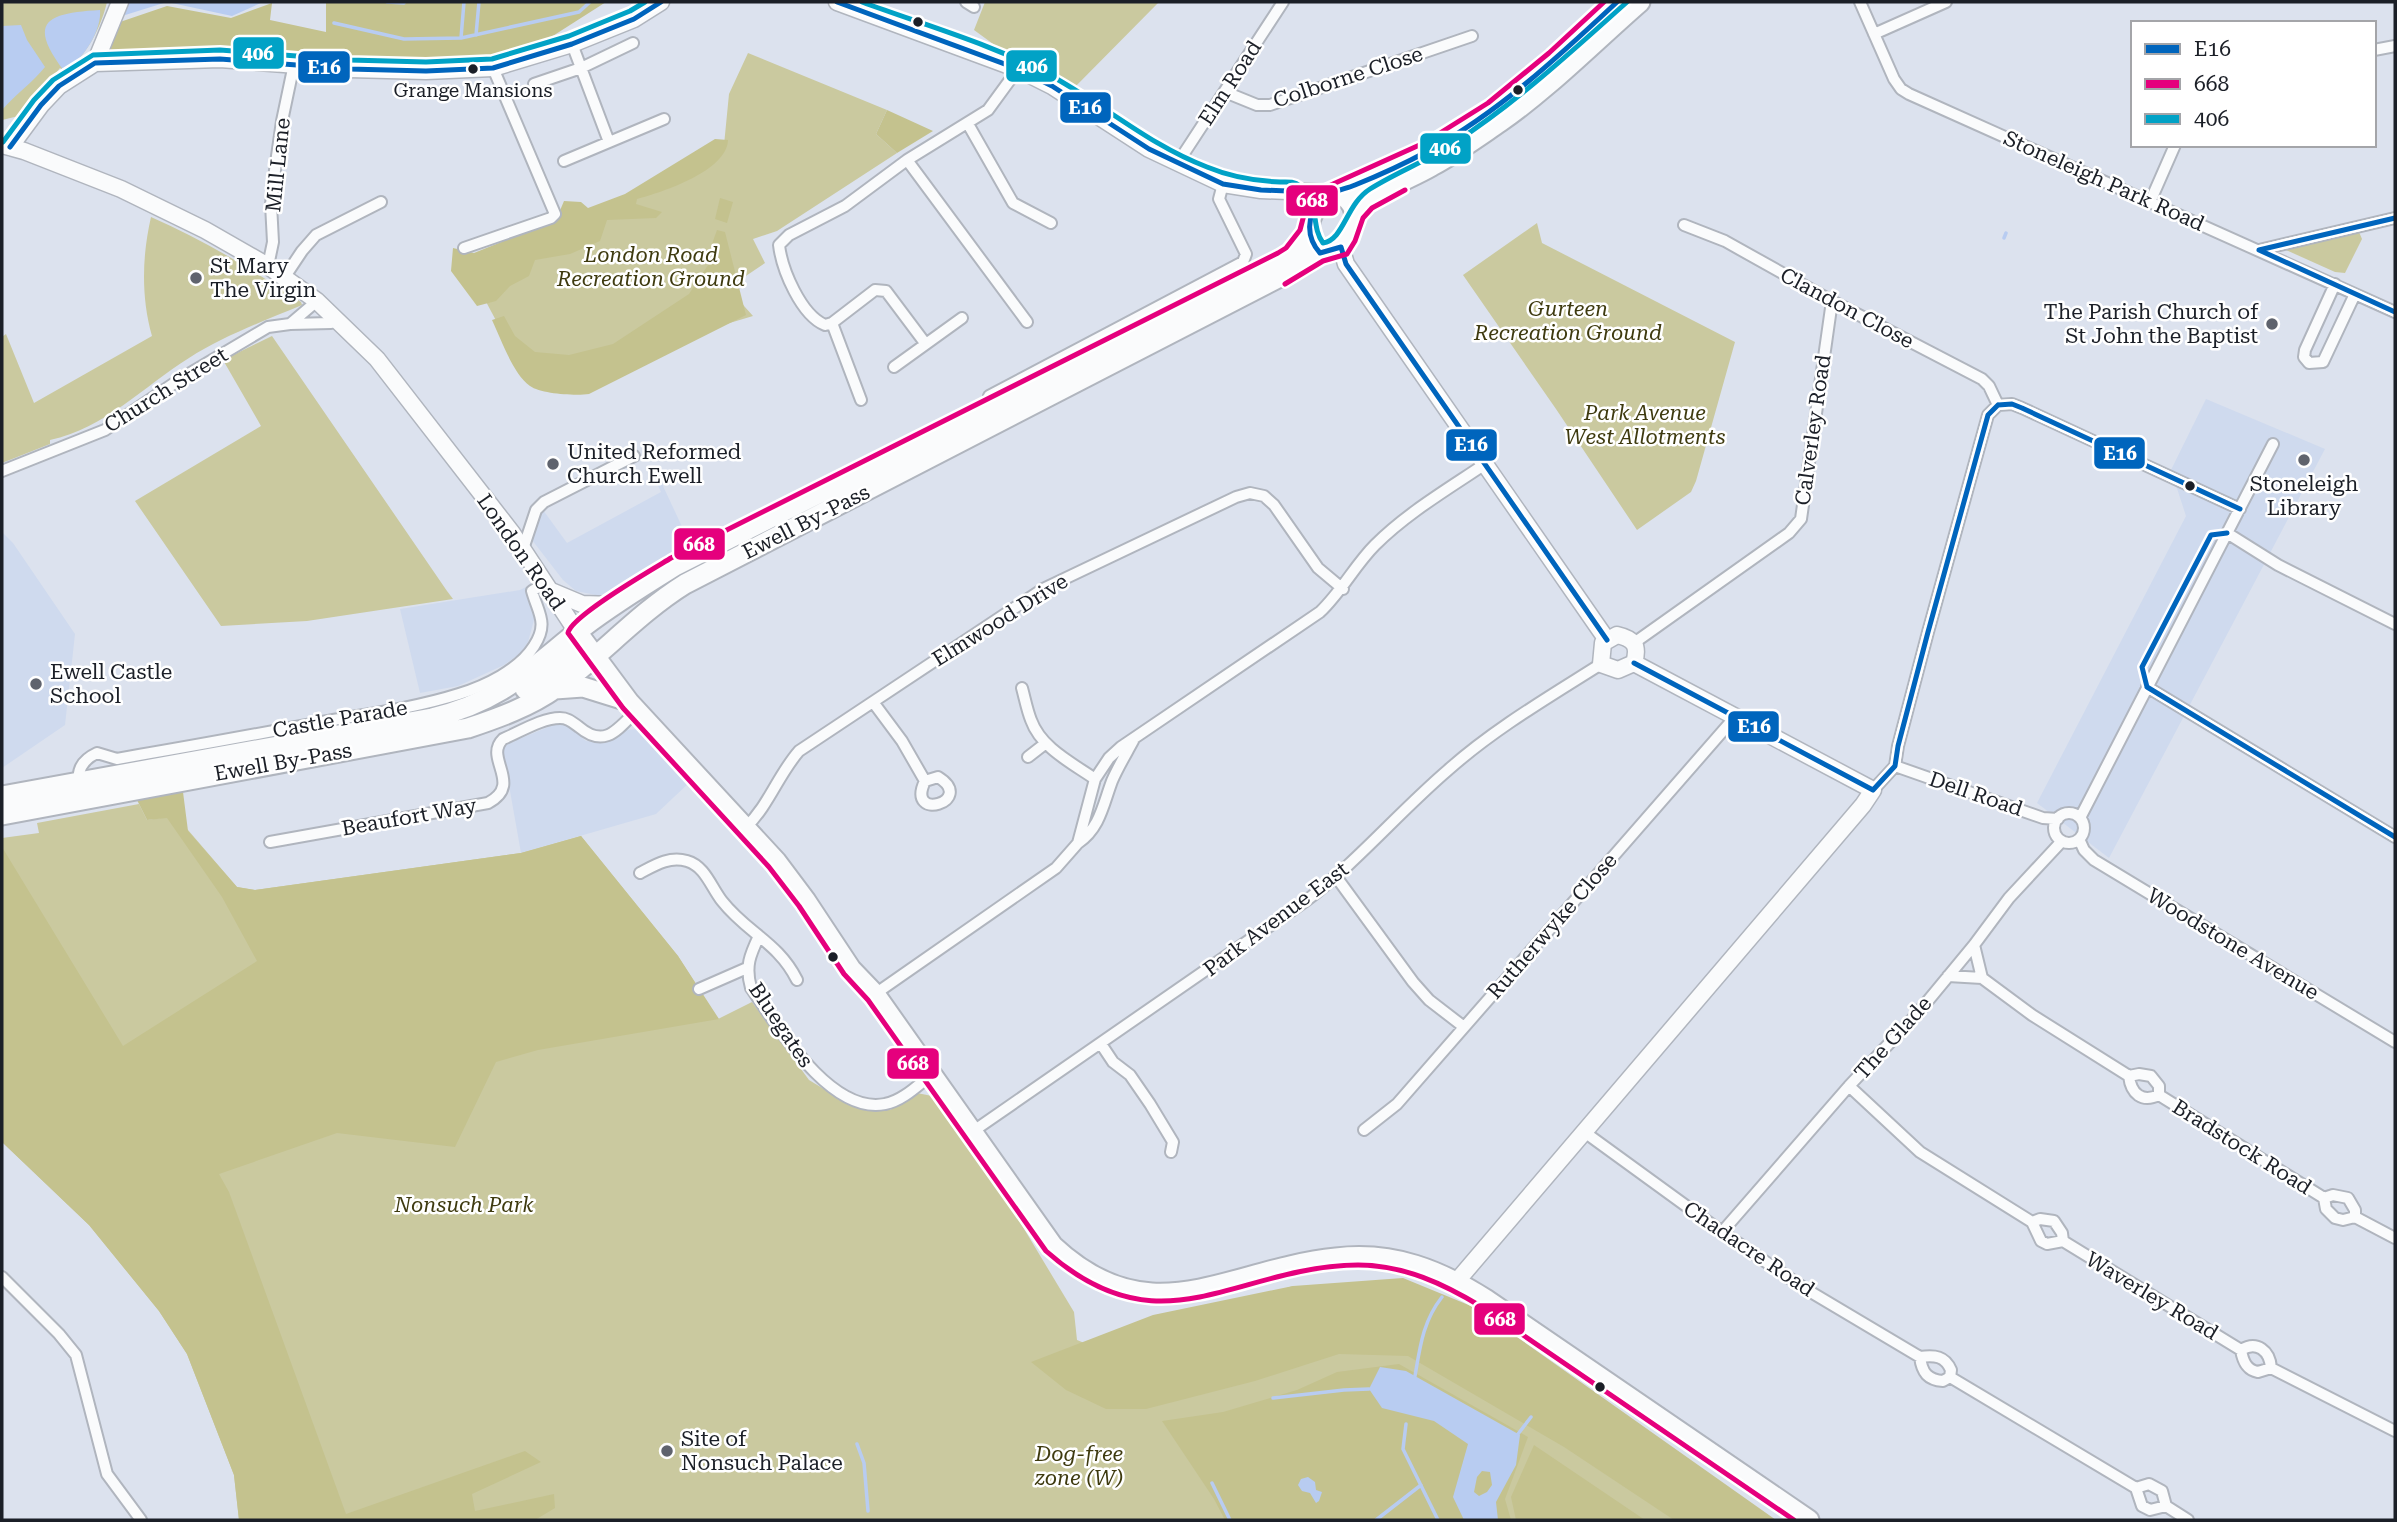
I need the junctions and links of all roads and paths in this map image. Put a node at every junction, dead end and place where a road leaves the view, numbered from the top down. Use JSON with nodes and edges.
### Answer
{"nodes":[{"id":1,"x":120,"y":2,"type":"edge"},
{"id":2,"x":662,"y":2,"type":"edge"},
{"id":3,"x":837,"y":2,"type":"edge"},
{"id":4,"x":1283,"y":2,"type":"edge"},
{"id":5,"x":1616,"y":2,"type":"edge"},
{"id":6,"x":1640,"y":2,"type":"edge"},
{"id":7,"x":1860,"y":2,"type":"edge"},
{"id":8,"x":1946,"y":2,"type":"edge"},
{"id":9,"x":1874,"y":34,"type":"junction"},
{"id":10,"x":1472,"y":36,"type":"dead end"},
{"id":11,"x":633,"y":43,"type":"dead end"},
{"id":12,"x":572,"y":44,"type":"junction"},
{"id":13,"x":2395,"y":46,"type":"edge"},
{"id":14,"x":2376,"y":50,"type":"edge"},
{"id":15,"x":95,"y":63,"type":"junction"},
{"id":16,"x":294,"y":64,"type":"junction"},
{"id":17,"x":493,"y":68,"type":"junction"},
{"id":18,"x":581,"y":68,"type":"junction"},
{"id":19,"x":1018,"y":69,"type":"junction"},
{"id":20,"x":534,"y":84,"type":"dead end"},
{"id":21,"x":1225,"y":92,"type":"junction"},
{"id":22,"x":664,"y":119,"type":"dead end"},
{"id":23,"x":968,"y":124,"type":"junction"},
{"id":24,"x":608,"y":142,"type":"junction"},
{"id":25,"x":6,"y":146,"type":"edge"},
{"id":26,"x":2174,"y":147,"type":"edge"},
{"id":27,"x":907,"y":160,"type":"junction"},
{"id":28,"x":564,"y":161,"type":"dead end"},
{"id":29,"x":1177,"y":164,"type":"junction"},
{"id":30,"x":1223,"y":184,"type":"junction"},
{"id":31,"x":1293,"y":191,"type":"junction"},
{"id":32,"x":1336,"y":193,"type":"junction"},
{"id":33,"x":381,"y":201,"type":"dead end"},
{"id":34,"x":2150,"y":202,"type":"junction"},
{"id":35,"x":1356,"y":214,"type":"junction"},
{"id":36,"x":2395,"y":218,"type":"edge"},
{"id":37,"x":1051,"y":223,"type":"dead end"},
{"id":38,"x":1684,"y":225,"type":"dead end"},
{"id":39,"x":1309,"y":227,"type":"junction"},
{"id":40,"x":1341,"y":247,"type":"junction"},
{"id":41,"x":464,"y":248,"type":"dead end"},
{"id":42,"x":2259,"y":250,"type":"junction"},
{"id":43,"x":1320,"y":253,"type":"junction"},
{"id":44,"x":268,"y":266,"type":"junction"},
{"id":45,"x":284,"y":278,"type":"junction"},
{"id":46,"x":2335,"y":284,"type":"junction"},
{"id":47,"x":2355,"y":294,"type":"junction"},
{"id":48,"x":317,"y":301,"type":"junction"},
{"id":49,"x":1832,"y":301,"type":"junction"},
{"id":50,"x":2395,"y":312,"type":"edge"},
{"id":51,"x":962,"y":317,"type":"dead end"},
{"id":52,"x":337,"y":319,"type":"junction"},
{"id":53,"x":1027,"y":322,"type":"dead end"},
{"id":54,"x":832,"y":323,"type":"junction"},
{"id":55,"x":290,"y":324,"type":"junction"},
{"id":56,"x":925,"y":343,"type":"junction"},
{"id":57,"x":894,"y":367,"type":"dead end"},
{"id":58,"x":989,"y":396,"type":"dead end"},
{"id":59,"x":861,"y":400,"type":"dead end"},
{"id":60,"x":1998,"y":405,"type":"junction"},
{"id":61,"x":2273,"y":444,"type":"dead end"},
{"id":62,"x":634,"y":456,"type":"dead end"},
{"id":63,"x":1485,"y":464,"type":"junction"},
{"id":64,"x":2,"y":471,"type":"edge"},
{"id":65,"x":2240,"y":509,"type":"junction"},
{"id":66,"x":2227,"y":533,"type":"junction"},
{"id":67,"x":523,"y":549,"type":"junction"},
{"id":68,"x":548,"y":587,"type":"junction"},
{"id":69,"x":1343,"y":589,"type":"junction"},
{"id":70,"x":658,"y":601,"type":"junction"},
{"id":71,"x":613,"y":605,"type":"junction"},
{"id":72,"x":2395,"y":624,"type":"edge"},
{"id":73,"x":577,"y":632,"type":"junction"},
{"id":74,"x":1607,"y":640,"type":"junction"},
{"id":75,"x":1634,"y":643,"type":"junction"},
{"id":76,"x":594,"y":657,"type":"junction"},
{"id":77,"x":1634,"y":663,"type":"junction"},
{"id":78,"x":1601,"y":664,"type":"junction"},
{"id":79,"x":2147,"y":687,"type":"junction"},
{"id":80,"x":1022,"y":688,"type":"dead end"},
{"id":81,"x":555,"y":689,"type":"junction"},
{"id":82,"x":483,"y":701,"type":"junction"},
{"id":83,"x":873,"y":702,"type":"junction"},
{"id":84,"x":411,"y":706,"type":"junction"},
{"id":85,"x":633,"y":706,"type":"junction"},
{"id":86,"x":1735,"y":717,"type":"junction"},
{"id":87,"x":379,"y":728,"type":"junction"},
{"id":88,"x":1136,"y":736,"type":"junction"},
{"id":89,"x":1046,"y":743,"type":"junction"},
{"id":90,"x":1028,"y":757,"type":"dead end"},
{"id":91,"x":1895,"y":766,"type":"junction"},
{"id":92,"x":1095,"y":779,"type":"junction"},
{"id":93,"x":925,"y":781,"type":"dead end"},
{"id":94,"x":79,"y":782,"type":"junction"},
{"id":95,"x":1873,"y":789,"type":"junction"},
{"id":96,"x":2,"y":796,"type":"edge"},
{"id":97,"x":2,"y":815,"type":"edge"},
{"id":98,"x":2080,"y":818,"type":"junction"},
{"id":99,"x":2057,"y":819,"type":"junction"},
{"id":100,"x":746,"y":827,"type":"junction"},
{"id":101,"x":2395,"y":837,"type":"edge"},
{"id":102,"x":2079,"y":839,"type":"junction"},
{"id":103,"x":2062,"y":841,"type":"junction"},
{"id":104,"x":270,"y":842,"type":"dead end"},
{"id":105,"x":1078,"y":844,"type":"junction"},
{"id":106,"x":640,"y":873,"type":"dead end"},
{"id":107,"x":1337,"y":878,"type":"junction"},
{"id":108,"x":760,"y":936,"type":"junction"},
{"id":109,"x":1974,"y":945,"type":"junction"},
{"id":110,"x":747,"y":968,"type":"junction"},
{"id":111,"x":1948,"y":976,"type":"junction"},
{"id":112,"x":1982,"y":978,"type":"junction"},
{"id":113,"x":797,"y":980,"type":"dead end"},
{"id":114,"x":699,"y":989,"type":"dead end"},
{"id":115,"x":875,"y":994,"type":"junction"},
{"id":116,"x":1464,"y":1027,"type":"junction"},
{"id":117,"x":2395,"y":1042,"type":"edge"},
{"id":118,"x":1101,"y":1044,"type":"junction"},
{"id":119,"x":930,"y":1075,"type":"junction"},
{"id":120,"x":2129,"y":1076,"type":"junction"},
{"id":121,"x":1849,"y":1086,"type":"junction"},
{"id":122,"x":2159,"y":1095,"type":"junction"},
{"id":123,"x":1364,"y":1130,"type":"dead end"},
{"id":124,"x":1583,"y":1131,"type":"junction"},
{"id":125,"x":972,"y":1132,"type":"junction"},
{"id":126,"x":1171,"y":1152,"type":"dead end"},
{"id":127,"x":2325,"y":1198,"type":"junction"},
{"id":128,"x":2355,"y":1217,"type":"junction"},
{"id":129,"x":2032,"y":1222,"type":"junction"},
{"id":130,"x":1722,"y":1233,"type":"junction"},
{"id":131,"x":2395,"y":1238,"type":"edge"},
{"id":132,"x":2063,"y":1241,"type":"junction"},
{"id":133,"x":2,"y":1277,"type":"edge"},
{"id":134,"x":1457,"y":1281,"type":"junction"},
{"id":135,"x":2241,"y":1350,"type":"junction"},
{"id":136,"x":1920,"y":1357,"type":"junction"},
{"id":137,"x":2271,"y":1368,"type":"junction"},
{"id":138,"x":1950,"y":1377,"type":"junction"},
{"id":139,"x":2395,"y":1431,"type":"edge"},
{"id":140,"x":2136,"y":1488,"type":"junction"},
{"id":141,"x":2165,"y":1506,"type":"junction"},
{"id":142,"x":141,"y":1520,"type":"edge"},
{"id":143,"x":1809,"y":1520,"type":"edge"},
{"id":144,"x":2188,"y":1520,"type":"edge"}],
"edges":[{"from":1,"to":15,"type":"street"},
{"from":2,"to":12,"type":"street"},
{"from":3,"to":19,"type":"street"},
{"from":4,"to":21,"type":"street","name":"Elm Road"},
{"from":5,"to":32,"type":"highway"},
{"from":6,"to":35,"type":"highway"},
{"from":7,"to":9,"type":"street","name":"Stoneleigh Park Road"},
{"from":8,"to":9,"type":"street"},
{"from":9,"to":34,"type":"street","name":"Stoneleigh Park Road"},
{"from":10,"to":21,"type":"street","name":"Colborne Close"},
{"from":11,"to":18,"type":"street"},
{"from":12,"to":17,"type":"street"},
{"from":12,"to":18,"type":"street"},
{"from":13,"to":14,"type":"street"},
{"from":15,"to":16,"type":"street"},
{"from":15,"to":25,"type":"street"},
{"from":16,"to":17,"type":"street"},
{"from":16,"to":44,"type":"street","name":"Mill Lane"},
{"from":17,"to":41,"type":"street"},
{"from":18,"to":20,"type":"street"},
{"from":18,"to":24,"type":"street"},
{"from":19,"to":23,"type":"street"},
{"from":19,"to":29,"type":"street"},
{"from":21,"to":29,"type":"street","name":"Elm Road"},
{"from":22,"to":24,"type":"street"},
{"from":23,"to":27,"type":"street"},
{"from":23,"to":37,"type":"street"},
{"from":24,"to":28,"type":"street"},
{"from":25,"to":44,"type":"street","name":"London Road"},
{"from":26,"to":34,"type":"street"},
{"from":27,"to":53,"type":"street"},
{"from":27,"to":54,"type":"street"},
{"from":29,"to":30,"type":"street"},
{"from":30,"to":31,"type":"street"},
{"from":30,"to":58,"type":"street"},
{"from":31,"to":32,"type":"street"},
{"from":31,"to":39,"type":"street"},
{"from":32,"to":35,"type":"highway"},
{"from":32,"to":39,"type":"highway"},
{"from":33,"to":45,"type":"street"},
{"from":34,"to":42,"type":"street","name":"Stoneleigh Park Road"},
{"from":35,"to":40,"type":"highway"},
{"from":36,"to":42,"type":"street"},
{"from":38,"to":49,"type":"street","name":"Clandon Close"},
{"from":39,"to":43,"type":"highway"},
{"from":39,"to":71,"type":"highway","name":"Ewell By-Pass"},
{"from":40,"to":43,"type":"highway"},
{"from":40,"to":63,"type":"street"},
{"from":42,"to":46,"type":"street","name":"Stoneleigh Park Road"},
{"from":43,"to":70,"type":"highway","name":"Ewell By-Pass"},
{"from":44,"to":45,"type":"street","name":"London Road"},
{"from":45,"to":48,"type":"street","name":"London Road"},
{"from":46,"to":47,"type":"street","name":"Stoneleigh Park Road"},
{"from":46,"to":47,"type":"street"},
{"from":47,"to":50,"type":"street","name":"Stoneleigh Park Road"},
{"from":48,"to":52,"type":"street","name":"London Road"},
{"from":48,"to":55,"type":"street","name":"Church Street"},
{"from":49,"to":60,"type":"street","name":"Clandon Close"},
{"from":49,"to":75,"type":"street","name":"Calverley Road"},
{"from":51,"to":56,"type":"street"},
{"from":52,"to":55,"type":"street","name":"Church Street"},
{"from":52,"to":67,"type":"street","name":"London Road"},
{"from":54,"to":56,"type":"street"},
{"from":54,"to":59,"type":"street"},
{"from":55,"to":64,"type":"street","name":"Church Street"},
{"from":56,"to":57,"type":"street"},
{"from":60,"to":65,"type":"street"},
{"from":60,"to":91,"type":"street"},
{"from":61,"to":65,"type":"street"},
{"from":62,"to":67,"type":"street"},
{"from":63,"to":69,"type":"street"},
{"from":63,"to":74,"type":"street"},
{"from":65,"to":66,"type":"street"},
{"from":66,"to":72,"type":"street"},
{"from":66,"to":79,"type":"street"},
{"from":67,"to":68,"type":"street","name":"London Road"},
{"from":68,"to":71,"type":"street"},
{"from":68,"to":73,"type":"street","name":"London Road"},
{"from":68,"to":84,"type":"street","name":"Castle Parade"},
{"from":69,"to":83,"type":"street","name":"Elmwood Drive"},
{"from":69,"to":88,"type":"street"},
{"from":70,"to":73,"type":"highway"},
{"from":70,"to":76,"type":"highway","name":"Ewell By-Pass"},
{"from":71,"to":73,"type":"highway","name":"Ewell By-Pass"},
{"from":73,"to":76,"type":"highway","name":"London Road"},
{"from":73,"to":82,"type":"highway","name":"Ewell By-Pass"},
{"from":74,"to":75,"type":"street"},
{"from":74,"to":78,"type":"street"},
{"from":75,"to":77,"type":"street"},
{"from":76,"to":81,"type":"highway","name":"Ewell By-Pass"},
{"from":76,"to":82,"type":"highway"},
{"from":76,"to":85,"type":"highway","name":"London Road"},
{"from":77,"to":78,"type":"street"},
{"from":77,"to":86,"type":"street"},
{"from":78,"to":107,"type":"street","name":"Park Avenue East"},
{"from":79,"to":98,"type":"street"},
{"from":79,"to":101,"type":"street"},
{"from":80,"to":89,"type":"street"},
{"from":81,"to":85,"type":"highway"},
{"from":81,"to":97,"type":"highway","name":"Ewell By-Pass"},
{"from":82,"to":87,"type":"highway","name":"Ewell By-Pass"},
{"from":83,"to":93,"type":"street"},
{"from":83,"to":100,"type":"street","name":"Elmwood Drive"},
{"from":84,"to":87,"type":"street"},
{"from":84,"to":94,"type":"street","name":"Castle Parade"},
{"from":85,"to":100,"type":"highway","name":"London Road"},
{"from":85,"to":104,"type":"street","name":"Beaufort Way"},
{"from":86,"to":95,"type":"street"},
{"from":86,"to":116,"type":"street","name":"Rutherwyke Close"},
{"from":87,"to":94,"type":"highway","name":"Ewell By-Pass"},
{"from":88,"to":92,"type":"street"},
{"from":88,"to":105,"type":"street"},
{"from":89,"to":90,"type":"street"},
{"from":89,"to":92,"type":"street"},
{"from":91,"to":95,"type":"street"},
{"from":91,"to":99,"type":"street","name":"Dell Road"},
{"from":92,"to":105,"type":"street"},
{"from":94,"to":96,"type":"highway","name":"Ewell By-Pass"},
{"from":95,"to":124,"type":"street"},
{"from":98,"to":99,"type":"street"},
{"from":98,"to":102,"type":"street"},
{"from":99,"to":103,"type":"street"},
{"from":100,"to":115,"type":"highway","name":"London Road"},
{"from":102,"to":103,"type":"street"},
{"from":102,"to":117,"type":"street","name":"Woodstone Avenue"},
{"from":103,"to":109,"type":"street","name":"The Glade"},
{"from":105,"to":115,"type":"street"},
{"from":106,"to":108,"type":"street","name":"Bluegates"},
{"from":107,"to":116,"type":"street"},
{"from":107,"to":118,"type":"street","name":"Park Avenue East"},
{"from":108,"to":110,"type":"street","name":"Bluegates"},
{"from":108,"to":113,"type":"street","name":"Bluegates"},
{"from":109,"to":111,"type":"street","name":"The Glade"},
{"from":109,"to":112,"type":"street"},
{"from":110,"to":114,"type":"street","name":"Bluegates"},
{"from":110,"to":119,"type":"street","name":"Bluegates"},
{"from":111,"to":112,"type":"street"},
{"from":111,"to":121,"type":"street","name":"The Glade"},
{"from":112,"to":120,"type":"street","name":"Bradstock Road"},
{"from":115,"to":119,"type":"highway","name":"London Road"},
{"from":116,"to":123,"type":"street","name":"Rutherwyke Close"},
{"from":118,"to":125,"type":"street","name":"Park Avenue East"},
{"from":118,"to":126,"type":"street"},
{"from":119,"to":125,"type":"highway","name":"London Road"},
{"from":120,"to":122,"type":"street","name":"Bradstock Road"},
{"from":120,"to":122,"type":"street","name":"Bradstock Road"},
{"from":121,"to":129,"type":"street","name":"Waverley Road"},
{"from":121,"to":130,"type":"street","name":"The Glade"},
{"from":122,"to":127,"type":"street","name":"Bradstock Road"},
{"from":124,"to":130,"type":"street","name":"Chadacre Road"},
{"from":124,"to":134,"type":"street"},
{"from":125,"to":134,"type":"highway","name":"London Road"},
{"from":127,"to":128,"type":"street","name":"Bradstock Road"},
{"from":127,"to":128,"type":"street","name":"Bradstock Road"},
{"from":128,"to":131,"type":"street","name":"Bradstock Road"},
{"from":129,"to":132,"type":"street","name":"Waverley Road"},
{"from":129,"to":132,"type":"street","name":"Waverley Road"},
{"from":130,"to":136,"type":"street","name":"Chadacre Road"},
{"from":132,"to":135,"type":"street","name":"Waverley Road"},
{"from":133,"to":142,"type":"street"},
{"from":134,"to":143,"type":"highway","name":"London Road"},
{"from":135,"to":137,"type":"street","name":"Waverley Road"},
{"from":135,"to":137,"type":"street","name":"Waverley Road"},
{"from":136,"to":138,"type":"street","name":"Chadacre Road"},
{"from":136,"to":138,"type":"street","name":"Chadacre Road"},
{"from":137,"to":139,"type":"street","name":"Waverley Road"},
{"from":138,"to":140,"type":"street","name":"Chadacre Road"},
{"from":140,"to":141,"type":"street","name":"Chadacre Road"},
{"from":140,"to":141,"type":"street","name":"Chadacre Road"},
{"from":141,"to":144,"type":"street","name":"Chadacre Road"}]}
